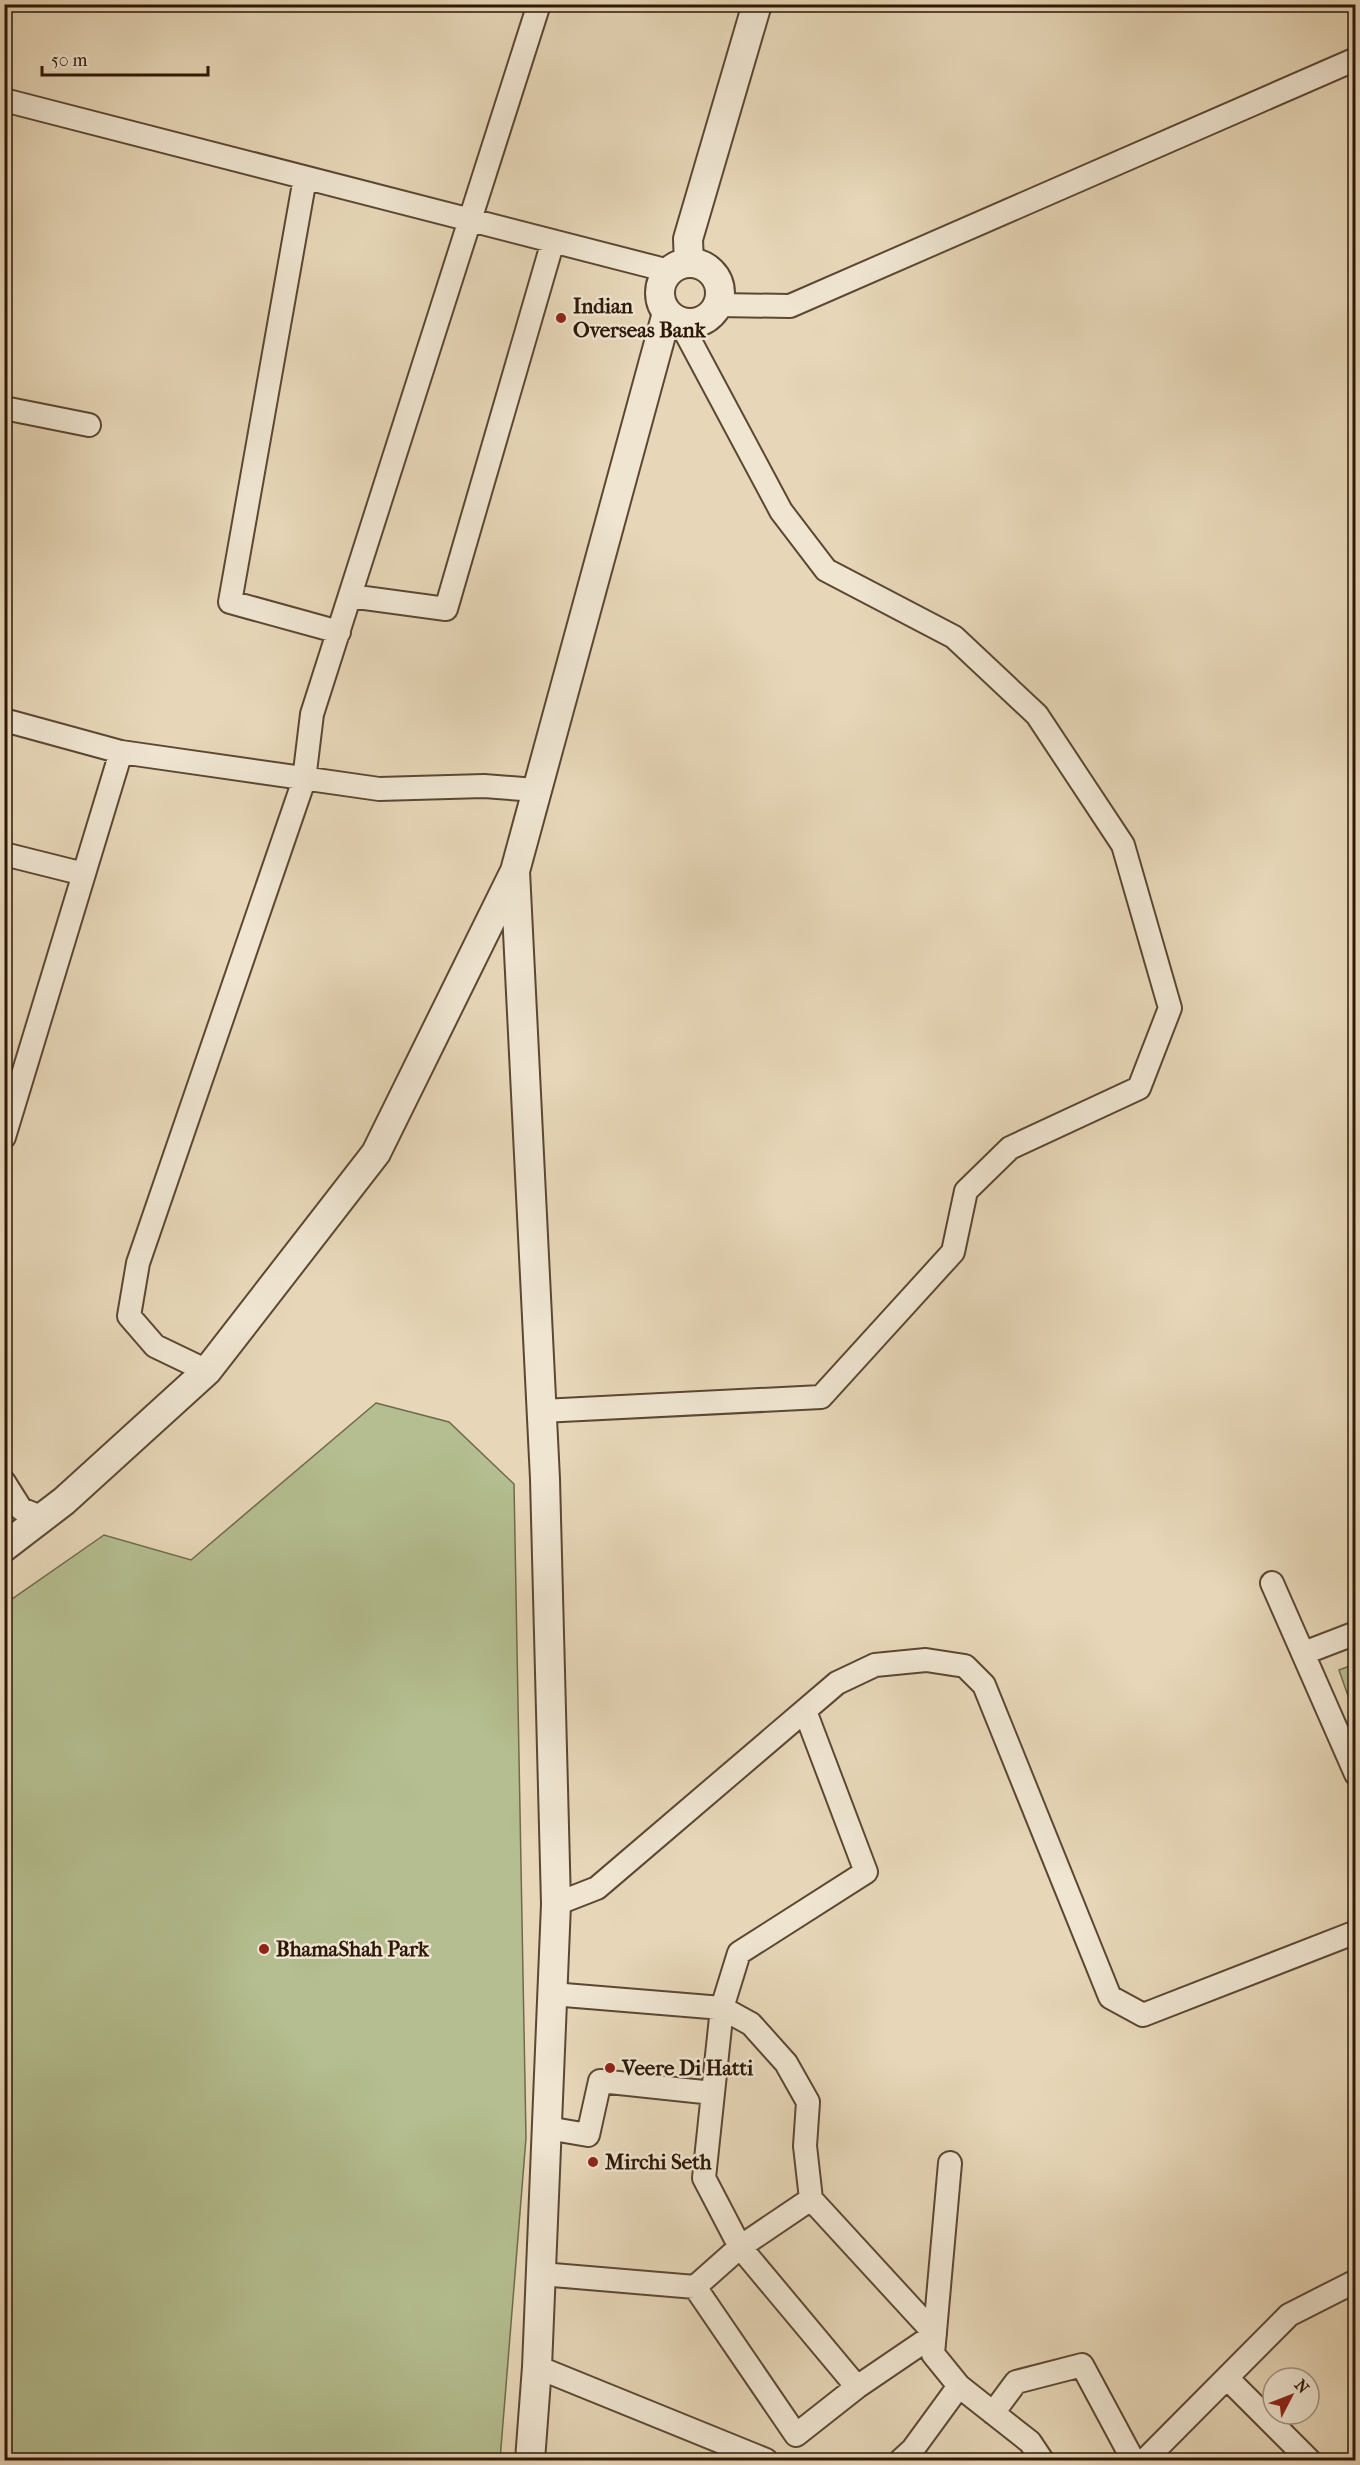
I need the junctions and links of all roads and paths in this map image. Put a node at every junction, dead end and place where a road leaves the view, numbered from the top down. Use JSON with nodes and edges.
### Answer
{"nodes":[{"id":1,"x":539,"y":4,"type":"edge"},
{"id":2,"x":758,"y":4,"type":"edge"},
{"id":3,"x":1356,"y":59,"type":"edge"},
{"id":4,"x":4,"y":100,"type":"edge"},
{"id":5,"x":304,"y":178,"type":"junction"},
{"id":6,"x":472,"y":221,"type":"junction"},
{"id":7,"x":553,"y":241,"type":"junction"},
{"id":8,"x":679,"y":267,"type":"junction"},
{"id":9,"x":717,"y":305,"type":"junction"},
{"id":10,"x":674,"y":317,"type":"junction"},
{"id":11,"x":4,"y":408,"type":"edge"},
{"id":12,"x":89,"y":425,"type":"dead end"},
{"id":13,"x":350,"y":596,"type":"junction"},
{"id":14,"x":339,"y":632,"type":"junction"},
{"id":15,"x":4,"y":720,"type":"edge"},
{"id":16,"x":121,"y":752,"type":"junction"},
{"id":17,"x":304,"y":780,"type":"junction"},
{"id":18,"x":536,"y":790,"type":"junction"},
{"id":19,"x":4,"y":854,"type":"edge"},
{"id":20,"x":515,"y":871,"type":"junction"},
{"id":21,"x":84,"y":874,"type":"junction"},
{"id":22,"x":4,"y":1137,"type":"edge"},
{"id":23,"x":207,"y":1371,"type":"junction"},
{"id":24,"x":542,"y":1411,"type":"junction"},
{"id":25,"x":4,"y":1482,"type":"edge"},
{"id":26,"x":43,"y":1518,"type":"junction"},
{"id":27,"x":4,"y":1547,"type":"edge"},
{"id":28,"x":1272,"y":1583,"type":"dead end"},
{"id":29,"x":1356,"y":1633,"type":"edge"},
{"id":30,"x":1304,"y":1653,"type":"junction"},
{"id":31,"x":805,"y":1711,"type":"junction"},
{"id":32,"x":1356,"y":1774,"type":"edge"},
{"id":33,"x":556,"y":1904,"type":"junction"},
{"id":34,"x":1356,"y":1932,"type":"edge"},
{"id":35,"x":552,"y":1994,"type":"junction"},
{"id":36,"x":723,"y":2008,"type":"junction"},
{"id":37,"x":713,"y":2093,"type":"junction"},
{"id":38,"x":547,"y":2128,"type":"junction"},
{"id":39,"x":951,"y":2163,"type":"dead end"},
{"id":40,"x":811,"y":2199,"type":"junction"},
{"id":41,"x":740,"y":2247,"type":"junction"},
{"id":42,"x":541,"y":2274,"type":"junction"},
{"id":43,"x":1356,"y":2281,"type":"edge"},
{"id":44,"x":695,"y":2287,"type":"junction"},
{"id":45,"x":935,"y":2334,"type":"junction"},
{"id":46,"x":537,"y":2367,"type":"junction"},
{"id":47,"x":1227,"y":2378,"type":"junction"},
{"id":48,"x":959,"y":2386,"type":"junction"},
{"id":49,"x":857,"y":2387,"type":"junction"},
{"id":50,"x":993,"y":2413,"type":"junction"},
{"id":51,"x":530,"y":2460,"type":"edge"},
{"id":52,"x":766,"y":2460,"type":"edge"},
{"id":53,"x":901,"y":2460,"type":"edge"},
{"id":54,"x":1042,"y":2460,"type":"edge"},
{"id":55,"x":1132,"y":2460,"type":"edge"},
{"id":56,"x":1145,"y":2460,"type":"edge"},
{"id":57,"x":1309,"y":2460,"type":"edge"}],
"edges":[{"from":1,"to":6,"type":"street"},
{"from":2,"to":8,"type":"street"},
{"from":3,"to":9,"type":"street"},
{"from":4,"to":5,"type":"street"},
{"from":5,"to":6,"type":"street"},
{"from":5,"to":14,"type":"street"},
{"from":6,"to":7,"type":"street"},
{"from":6,"to":13,"type":"street"},
{"from":7,"to":8,"type":"street"},
{"from":7,"to":13,"type":"street"},
{"from":8,"to":9,"type":"street"},
{"from":8,"to":10,"type":"street"},
{"from":9,"to":10,"type":"street"},
{"from":10,"to":18,"type":"street"},
{"from":10,"to":24,"type":"street"},
{"from":11,"to":12,"type":"street"},
{"from":13,"to":14,"type":"street"},
{"from":14,"to":17,"type":"street"},
{"from":15,"to":16,"type":"street"},
{"from":16,"to":17,"type":"street"},
{"from":16,"to":21,"type":"street"},
{"from":17,"to":18,"type":"street"},
{"from":17,"to":23,"type":"street"},
{"from":18,"to":20,"type":"street"},
{"from":19,"to":21,"type":"street"},
{"from":20,"to":23,"type":"street"},
{"from":20,"to":24,"type":"street"},
{"from":21,"to":22,"type":"street"},
{"from":23,"to":26,"type":"street"},
{"from":24,"to":33,"type":"street"},
{"from":25,"to":26,"type":"street"},
{"from":26,"to":27,"type":"street"},
{"from":28,"to":30,"type":"street"},
{"from":29,"to":30,"type":"street"},
{"from":30,"to":32,"type":"street"},
{"from":31,"to":33,"type":"street"},
{"from":31,"to":34,"type":"street"},
{"from":31,"to":36,"type":"street"},
{"from":33,"to":35,"type":"street"},
{"from":35,"to":36,"type":"street"},
{"from":35,"to":38,"type":"street"},
{"from":36,"to":37,"type":"street"},
{"from":36,"to":40,"type":"street"},
{"from":37,"to":38,"type":"street"},
{"from":37,"to":41,"type":"street"},
{"from":38,"to":42,"type":"street"},
{"from":39,"to":45,"type":"street"},
{"from":40,"to":41,"type":"street"},
{"from":40,"to":45,"type":"street"},
{"from":41,"to":44,"type":"street"},
{"from":41,"to":49,"type":"street"},
{"from":42,"to":44,"type":"street"},
{"from":42,"to":46,"type":"street"},
{"from":43,"to":47,"type":"street"},
{"from":44,"to":49,"type":"street"},
{"from":45,"to":48,"type":"street"},
{"from":45,"to":49,"type":"street"},
{"from":46,"to":51,"type":"street"},
{"from":46,"to":52,"type":"street"},
{"from":47,"to":56,"type":"street"},
{"from":47,"to":57,"type":"street"},
{"from":48,"to":50,"type":"street"},
{"from":48,"to":53,"type":"street"},
{"from":50,"to":54,"type":"street"},
{"from":50,"to":55,"type":"street"}]}
